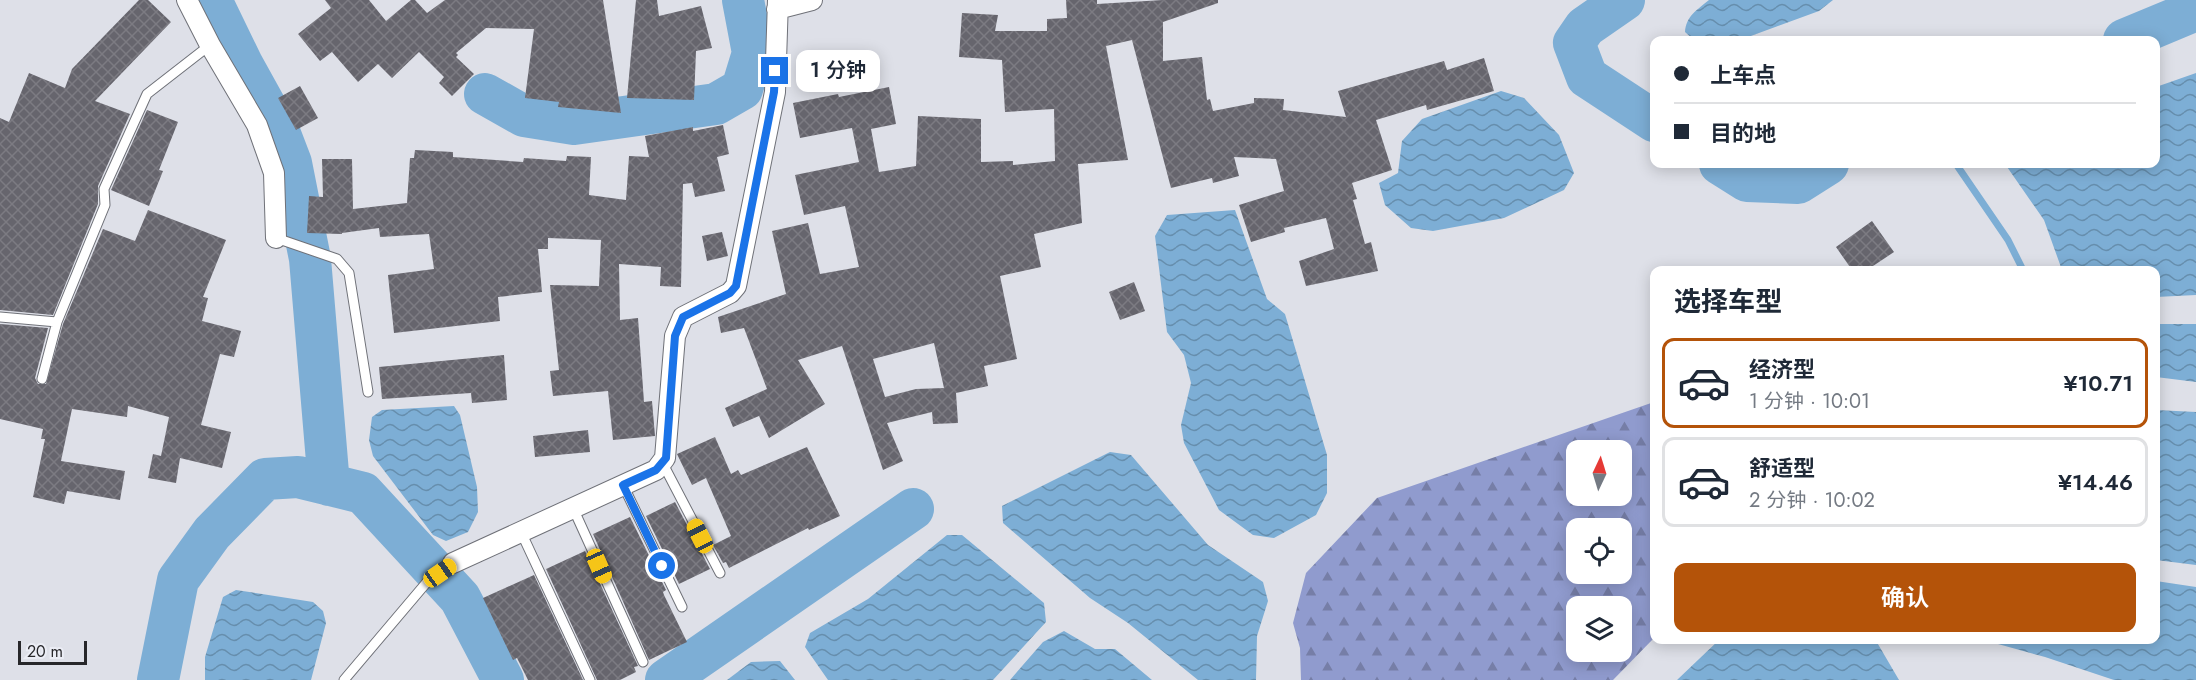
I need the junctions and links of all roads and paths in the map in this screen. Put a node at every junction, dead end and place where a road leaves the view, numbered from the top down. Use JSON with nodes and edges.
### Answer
{"nodes":[{"id":1,"x":187,"y":0,"type":"edge"},
{"id":2,"x":812,"y":0,"type":"edge"},
{"id":3,"x":778,"y":5,"type":"edge"},
{"id":4,"x":210,"y":45,"type":"junction"},
{"id":5,"x":285,"y":241,"type":"joint"},
{"id":6,"x":0,"y":317,"type":"edge"},
{"id":7,"x":57,"y":322,"type":"junction"},
{"id":8,"x":42,"y":379,"type":"dead end"},
{"id":9,"x":368,"y":392,"type":"dead end"},
{"id":10,"x":662,"y":462,"type":"junction"},
{"id":11,"x":623,"y":485,"type":"junction"},
{"id":12,"x":573,"y":508,"type":"junction"},
{"id":13,"x":521,"y":532,"type":"junction"},
{"id":14,"x":453,"y":564,"type":"joint"},
{"id":15,"x":720,"y":573,"type":"dead end"},
{"id":16,"x":682,"y":607,"type":"dead end"},
{"id":17,"x":643,"y":662,"type":"dead end"},
{"id":18,"x":344,"y":680,"type":"edge"},
{"id":19,"x":590,"y":680,"type":"edge"}],
"edges":[{"from":1,"to":4,"type":"street"},
{"from":2,"to":3,"type":"street"},
{"from":3,"to":10,"type":"street"},
{"from":4,"to":5,"type":"street"},
{"from":4,"to":7,"type":"lane"},
{"from":5,"to":9,"type":"lane"},
{"from":6,"to":7,"type":"lane"},
{"from":7,"to":8,"type":"lane"},
{"from":10,"to":11,"type":"street"},
{"from":10,"to":15,"type":"lane"},
{"from":11,"to":12,"type":"street"},
{"from":11,"to":16,"type":"lane"},
{"from":12,"to":13,"type":"street"},
{"from":12,"to":17,"type":"lane"},
{"from":13,"to":14,"type":"street"},
{"from":13,"to":19,"type":"lane"},
{"from":14,"to":18,"type":"lane"}]}
